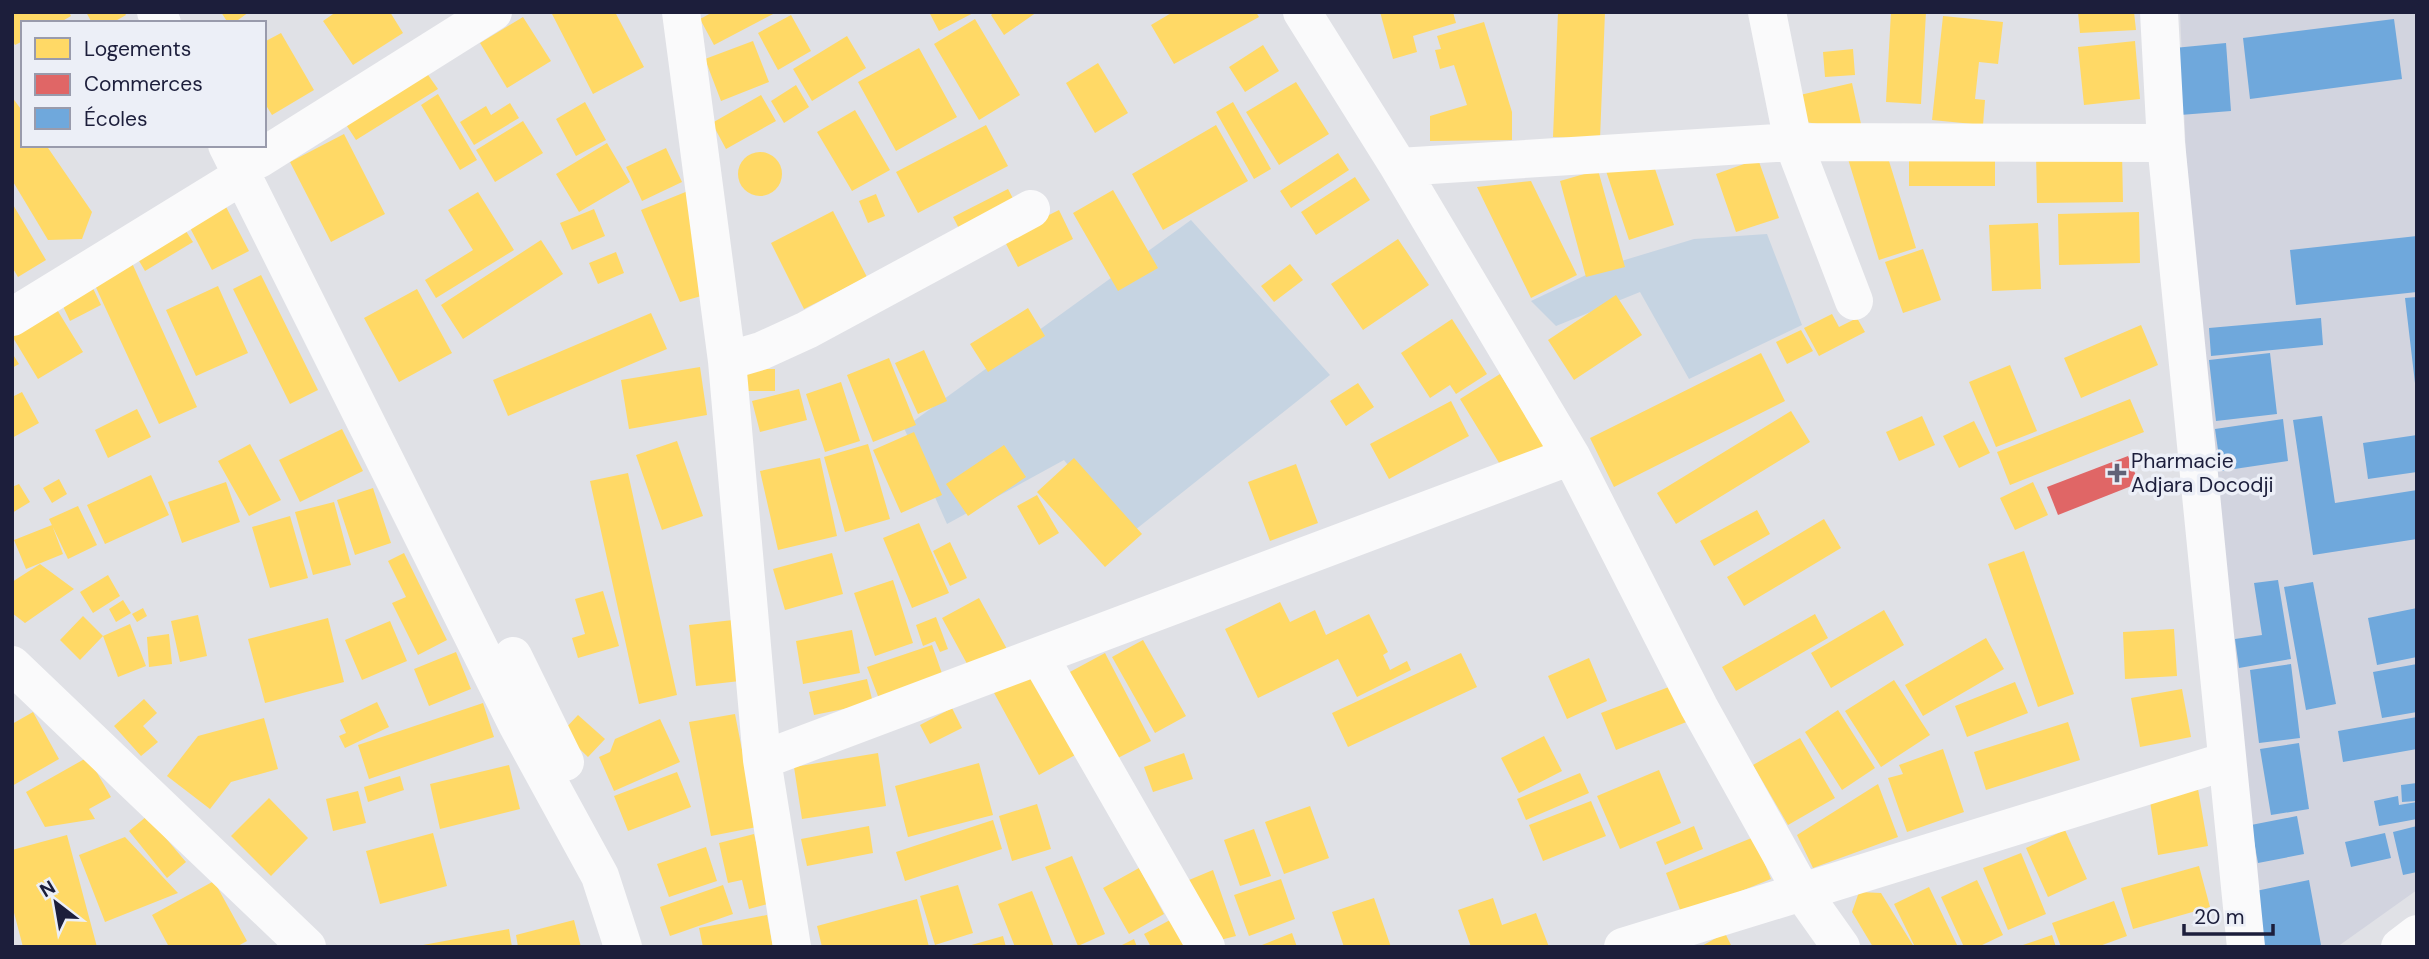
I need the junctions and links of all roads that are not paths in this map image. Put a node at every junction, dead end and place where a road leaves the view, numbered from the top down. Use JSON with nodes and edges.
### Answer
{"nodes":[{"id":1,"x":494,"y":12,"type":"edge"},
{"id":2,"x":681,"y":12,"type":"edge"},
{"id":3,"x":1302,"y":12,"type":"edge"},
{"id":4,"x":1768,"y":12,"type":"edge"},
{"id":5,"x":2159,"y":12,"type":"edge"},
{"id":6,"x":1793,"y":142,"type":"junction"},
{"id":7,"x":2166,"y":143,"type":"junction"},
{"id":8,"x":266,"y":144,"type":"edge"},
{"id":9,"x":261,"y":147,"type":"edge"},
{"id":10,"x":245,"y":156,"type":"edge"},
{"id":11,"x":1399,"y":167,"type":"junction"},
{"id":12,"x":1031,"y":209,"type":"dead end"},
{"id":13,"x":1854,"y":302,"type":"dead end"},
{"id":14,"x":12,"y":317,"type":"edge"},
{"id":15,"x":727,"y":360,"type":"junction"},
{"id":16,"x":1571,"y":456,"type":"junction"},
{"id":17,"x":1039,"y":656,"type":"junction"},
{"id":18,"x":12,"y":665,"type":"edge"},
{"id":19,"x":762,"y":760,"type":"junction"},
{"id":20,"x":2227,"y":761,"type":"junction"},
{"id":21,"x":1802,"y":892,"type":"junction"},
{"id":22,"x":2417,"y":934,"type":"edge"},
{"id":23,"x":307,"y":947,"type":"edge"},
{"id":24,"x":623,"y":947,"type":"edge"},
{"id":25,"x":646,"y":947,"type":"edge"},
{"id":26,"x":792,"y":947,"type":"edge"},
{"id":27,"x":1206,"y":947,"type":"edge"},
{"id":28,"x":1623,"y":947,"type":"edge"},
{"id":29,"x":1841,"y":947,"type":"edge"},
{"id":30,"x":2246,"y":947,"type":"edge"},
{"id":31,"x":2400,"y":947,"type":"edge"}],
"edges":[{"from":1,"to":8,"type":"street"},
{"from":2,"to":15,"type":"street"},
{"from":3,"to":11,"type":"street"},
{"from":4,"to":6,"type":"street"},
{"from":5,"to":7,"type":"street"},
{"from":6,"to":7,"type":"street"},
{"from":6,"to":11,"type":"street"},
{"from":6,"to":13,"type":"street"},
{"from":7,"to":20,"type":"street"},
{"from":9,"to":10,"type":"street"},
{"from":10,"to":14,"type":"street"},
{"from":10,"to":24,"type":"street"},
{"from":10,"to":25,"type":"street"},
{"from":11,"to":16,"type":"street"},
{"from":12,"to":15,"type":"street"},
{"from":15,"to":19,"type":"street"},
{"from":16,"to":17,"type":"street"},
{"from":16,"to":21,"type":"street"},
{"from":17,"to":19,"type":"street"},
{"from":17,"to":27,"type":"street"},
{"from":18,"to":23,"type":"street"},
{"from":19,"to":26,"type":"street"},
{"from":20,"to":21,"type":"street"},
{"from":20,"to":30,"type":"street"},
{"from":21,"to":28,"type":"street"},
{"from":21,"to":29,"type":"street"},
{"from":22,"to":31,"type":"street"}]}
